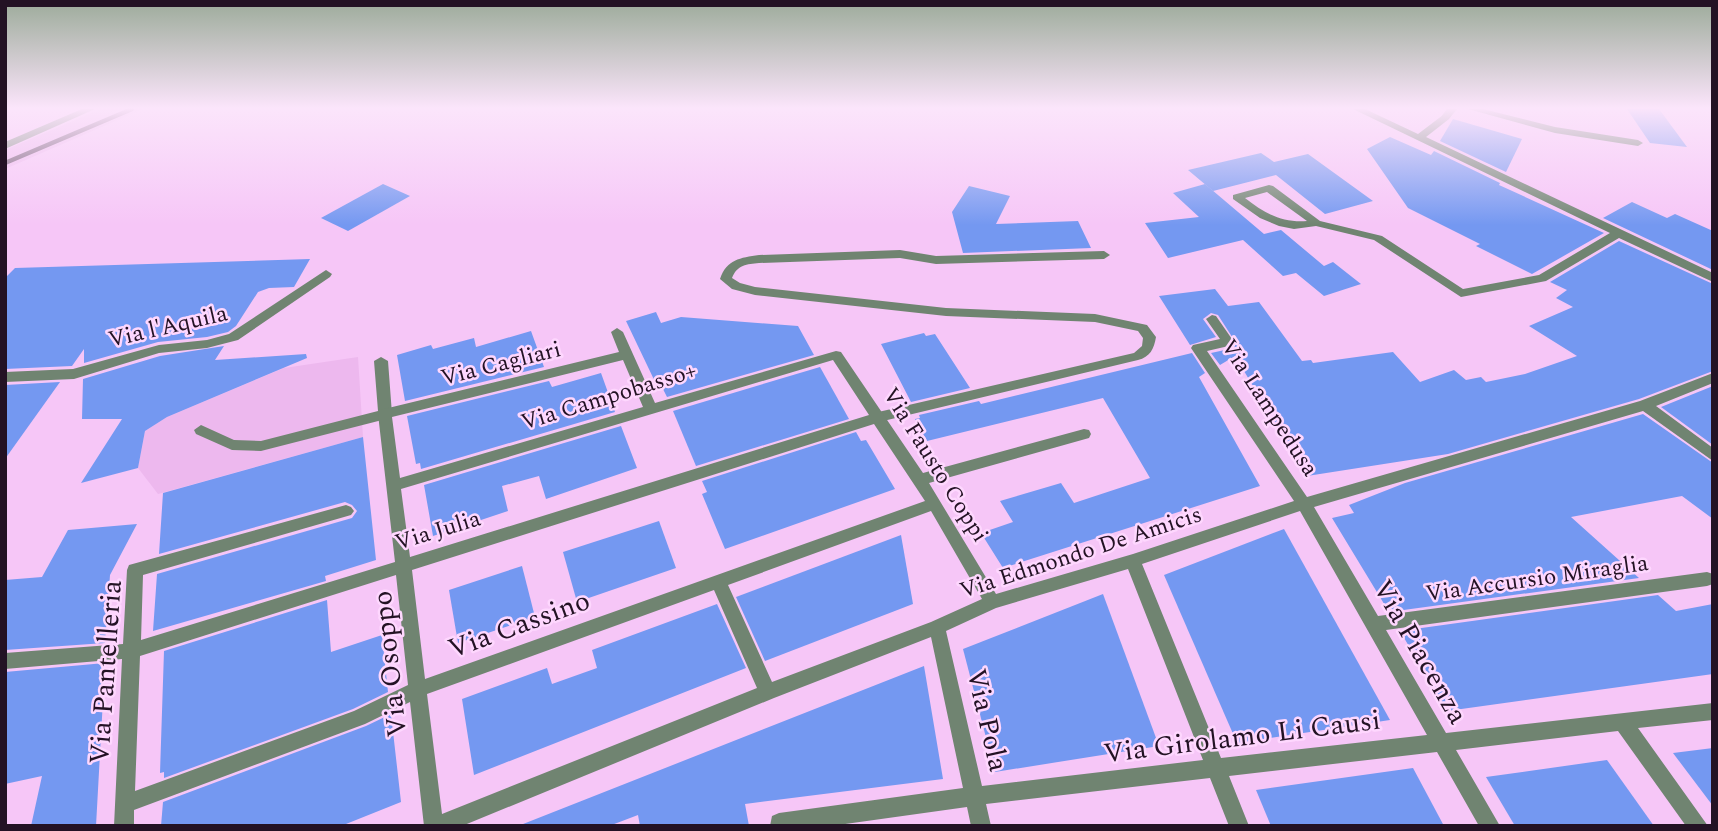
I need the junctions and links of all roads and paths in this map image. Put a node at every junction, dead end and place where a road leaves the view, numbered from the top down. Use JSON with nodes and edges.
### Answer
{"nodes":[{"id":1,"x":1440,"y":148,"type":"edge"},
{"id":2,"x":1316,"y":223,"type":"junction"},
{"id":3,"x":1620,"y":232,"type":"junction"},
{"id":4,"x":1104,"y":255,"type":"dead end"},
{"id":5,"x":326,"y":274,"type":"dead end"},
{"id":6,"x":1713,"y":278,"type":"edge"},
{"id":7,"x":1212,"y":319,"type":"dead end"},
{"id":8,"x":617,"y":332,"type":"dead end"},
{"id":9,"x":627,"y":355,"type":"junction"},
{"id":10,"x":836,"y":355,"type":"joint"},
{"id":11,"x":381,"y":361,"type":"dead end"},
{"id":12,"x":5,"y":377,"type":"edge"},
{"id":13,"x":1713,"y":378,"type":"edge"},
{"id":14,"x":1645,"y":405,"type":"junction"},
{"id":15,"x":650,"y":408,"type":"junction"},
{"id":16,"x":386,"y":414,"type":"junction"},
{"id":17,"x":879,"y":417,"type":"junction"},
{"id":18,"x":201,"y":430,"type":"dead end"},
{"id":19,"x":1084,"y":434,"type":"dead end"},
{"id":20,"x":1713,"y":456,"type":"edge"},
{"id":21,"x":919,"y":480,"type":"junction"},
{"id":22,"x":395,"y":485,"type":"junction"},
{"id":23,"x":935,"y":504,"type":"junction"},
{"id":24,"x":1304,"y":504,"type":"junction"},
{"id":25,"x":346,"y":511,"type":"dead end"},
{"id":26,"x":1133,"y":561,"type":"junction"},
{"id":27,"x":405,"y":565,"type":"junction"},
{"id":28,"x":1707,"y":579,"type":"dead end"},
{"id":29,"x":718,"y":580,"type":"junction"},
{"id":30,"x":992,"y":602,"type":"junction"},
{"id":31,"x":1373,"y":624,"type":"junction"},
{"id":32,"x":937,"y":627,"type":"junction"},
{"id":33,"x":130,"y":651,"type":"junction"},
{"id":34,"x":5,"y":661,"type":"edge"},
{"id":35,"x":419,"y":689,"type":"junction"},
{"id":36,"x":768,"y":691,"type":"junction"},
{"id":37,"x":1713,"y":711,"type":"edge"},
{"id":38,"x":1622,"y":721,"type":"junction"},
{"id":39,"x":1442,"y":742,"type":"junction"},
{"id":40,"x":1216,"y":768,"type":"junction"},
{"id":41,"x":975,"y":796,"type":"junction"},
{"id":42,"x":125,"y":804,"type":"junction"},
{"id":43,"x":779,"y":823,"type":"dead end"},
{"id":44,"x":124,"y":826,"type":"edge"},
{"id":45,"x":436,"y":826,"type":"edge"},
{"id":46,"x":981,"y":826,"type":"edge"},
{"id":47,"x":1238,"y":826,"type":"edge"},
{"id":48,"x":1490,"y":826,"type":"edge"},
{"id":49,"x":1698,"y":826,"type":"edge"}],
"edges":[{"from":1,"to":3,"type":"street"},
{"from":2,"to":2,"type":"street"},
{"from":2,"to":3,"type":"street"},
{"from":3,"to":6,"type":"street"},
{"from":4,"to":17,"type":"street","name":"Via Julia"},
{"from":5,"to":12,"type":"street","name":"Via l'Aquila"},
{"from":7,"to":24,"type":"street","name":"Via Lampedusa"},
{"from":8,"to":9,"type":"street"},
{"from":9,"to":15,"type":"street"},
{"from":9,"to":16,"type":"street","name":"Via Cagliari"},
{"from":10,"to":15,"type":"street","name":"Via Campobasso+"},
{"from":10,"to":17,"type":"street","name":"Via Fausto Coppi"},
{"from":11,"to":16,"type":"street","name":"Via Osoppo"},
{"from":13,"to":14,"type":"street","name":"Via Edmondo De Amicis"},
{"from":14,"to":20,"type":"street"},
{"from":14,"to":24,"type":"street","name":"Via Edmondo De Amicis"},
{"from":15,"to":22,"type":"street","name":"Via Campobasso+"},
{"from":16,"to":18,"type":"street","name":"Via Cagliari"},
{"from":16,"to":22,"type":"street","name":"Via Osoppo"},
{"from":17,"to":21,"type":"street","name":"Via Fausto Coppi"},
{"from":17,"to":27,"type":"street","name":"Via Julia"},
{"from":19,"to":21,"type":"street"},
{"from":21,"to":23,"type":"street","name":"Via Fausto Coppi"},
{"from":22,"to":27,"type":"street","name":"Via Osoppo"},
{"from":23,"to":29,"type":"street","name":"Via Cassino"},
{"from":23,"to":30,"type":"street","name":"Via Fausto Coppi"},
{"from":24,"to":26,"type":"street","name":"Via Edmondo De Amicis"},
{"from":24,"to":31,"type":"street","name":"Via Piacenza"},
{"from":25,"to":33,"type":"street","name":"Via Pantelleria"},
{"from":26,"to":30,"type":"street","name":"Via Edmondo De Amicis"},
{"from":26,"to":40,"type":"street"},
{"from":27,"to":33,"type":"street","name":"Via Julia"},
{"from":27,"to":35,"type":"street","name":"Via Osoppo"},
{"from":28,"to":31,"type":"street","name":"Via Accursio Miraglia"},
{"from":29,"to":35,"type":"street","name":"Via Cassino"},
{"from":29,"to":36,"type":"street"},
{"from":30,"to":32,"type":"street","name":"Via Edmondo De Amicis"},
{"from":31,"to":39,"type":"street","name":"Via Piacenza"},
{"from":32,"to":36,"type":"street","name":"Via Edmondo De Amicis"},
{"from":32,"to":41,"type":"street","name":"Via Pola"},
{"from":33,"to":34,"type":"street","name":"Via Julia"},
{"from":33,"to":42,"type":"street","name":"Via Pantelleria"},
{"from":35,"to":42,"type":"street","name":"Via Cassino"},
{"from":35,"to":45,"type":"street","name":"Via Osoppo"},
{"from":36,"to":45,"type":"street","name":"Via Edmondo De Amicis"},
{"from":37,"to":38,"type":"street","name":"Via Girolamo Li Causi"},
{"from":38,"to":39,"type":"street","name":"Via Girolamo Li Causi"},
{"from":38,"to":49,"type":"street"},
{"from":39,"to":40,"type":"street","name":"Via Girolamo Li Causi"},
{"from":39,"to":48,"type":"street","name":"Via Piacenza"},
{"from":40,"to":41,"type":"street","name":"Via Girolamo Li Causi"},
{"from":40,"to":47,"type":"street"},
{"from":41,"to":43,"type":"street","name":"Via Girolamo Li Causi"},
{"from":41,"to":46,"type":"street","name":"Via Pola"},
{"from":42,"to":44,"type":"street","name":"Via Pantelleria"}]}
